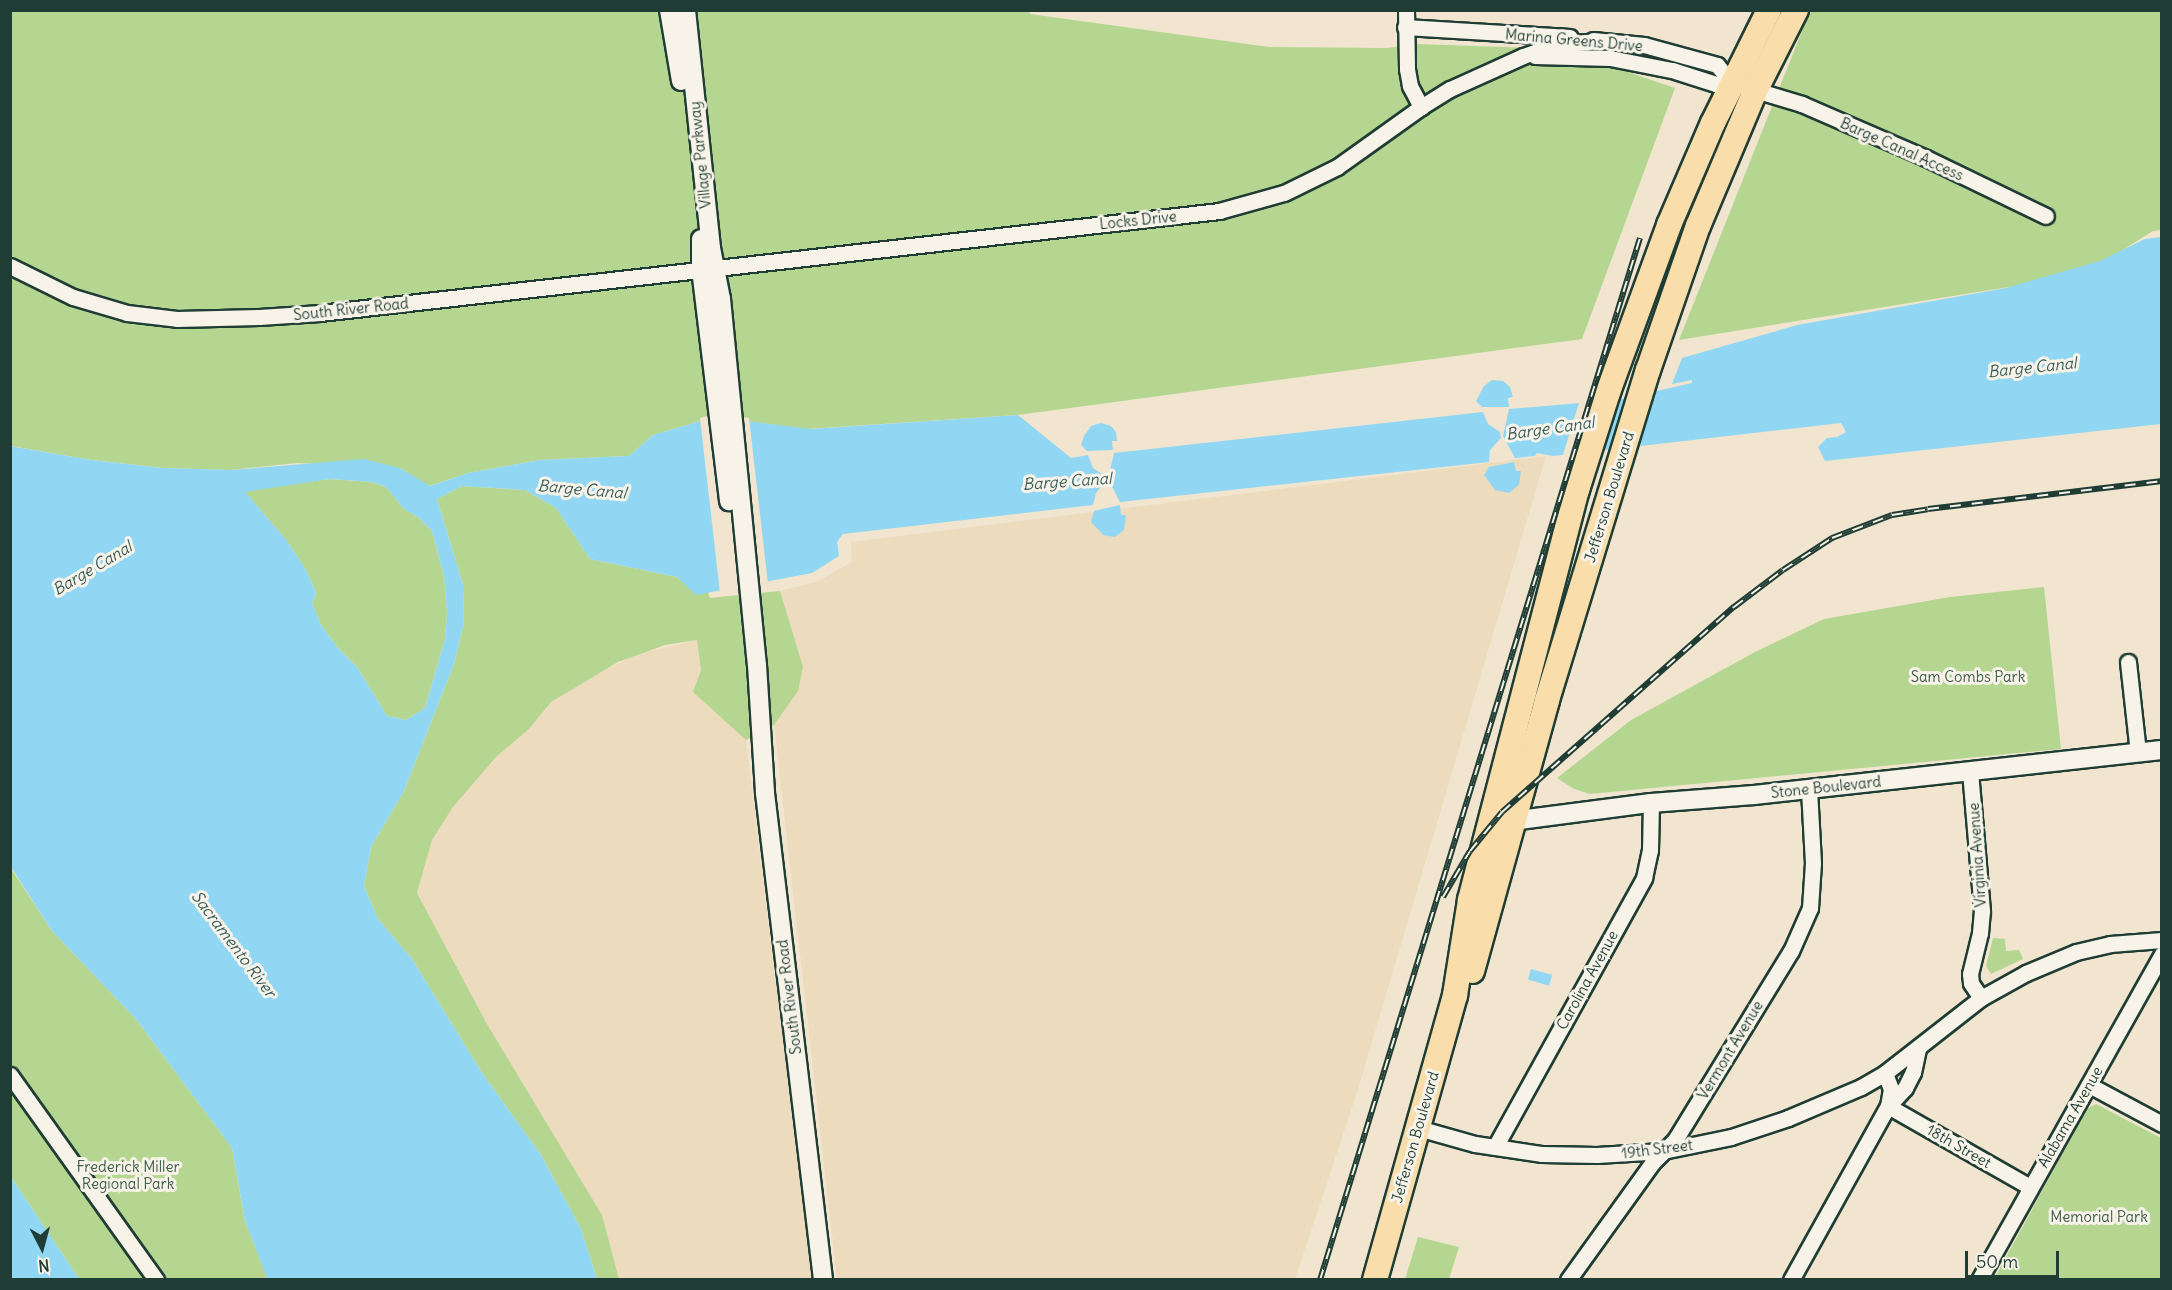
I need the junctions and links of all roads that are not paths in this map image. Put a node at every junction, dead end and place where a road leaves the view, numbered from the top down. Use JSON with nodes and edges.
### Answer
{"nodes":[{"id":1,"x":669,"y":10,"type":"edge"},
{"id":2,"x":686,"y":10,"type":"edge"},
{"id":3,"x":1406,"y":10,"type":"edge"},
{"id":4,"x":1769,"y":10,"type":"edge"},
{"id":5,"x":1796,"y":10,"type":"edge"},
{"id":6,"x":1405,"y":27,"type":"junction"},
{"id":7,"x":1601,"y":40,"type":"junction"},
{"id":8,"x":1523,"y":56,"type":"junction"},
{"id":9,"x":1732,"y":83,"type":"junction"},
{"id":10,"x":1755,"y":91,"type":"junction"},
{"id":11,"x":1421,"y":107,"type":"junction"},
{"id":12,"x":2046,"y":216,"type":"dead end"},
{"id":13,"x":10,"y":266,"type":"edge"},
{"id":14,"x":708,"y":268,"type":"junction"},
{"id":15,"x":2128,"y":662,"type":"dead end"},
{"id":16,"x":2162,"y":750,"type":"edge"},
{"id":17,"x":2138,"y":752,"type":"junction"},
{"id":18,"x":1970,"y":771,"type":"junction"},
{"id":19,"x":1809,"y":789,"type":"junction"},
{"id":20,"x":1651,"y":803,"type":"junction"},
{"id":21,"x":1502,"y":822,"type":"junction"},
{"id":22,"x":2162,"y":940,"type":"edge"},
{"id":23,"x":2162,"y":954,"type":"edge"},
{"id":24,"x":1981,"y":998,"type":"junction"},
{"id":25,"x":1918,"y":1048,"type":"junction"},
{"id":26,"x":1885,"y":1073,"type":"junction"},
{"id":27,"x":10,"y":1075,"type":"edge"},
{"id":28,"x":2089,"y":1085,"type":"junction"},
{"id":29,"x":1888,"y":1106,"type":"junction"},
{"id":30,"x":2162,"y":1124,"type":"edge"},
{"id":31,"x":1418,"y":1128,"type":"junction"},
{"id":32,"x":1495,"y":1148,"type":"junction"},
{"id":33,"x":1663,"y":1151,"type":"junction"},
{"id":34,"x":2030,"y":1187,"type":"junction"},
{"id":35,"x":156,"y":1280,"type":"edge"},
{"id":36,"x":823,"y":1280,"type":"edge"},
{"id":37,"x":1375,"y":1280,"type":"edge"},
{"id":38,"x":1568,"y":1280,"type":"edge"},
{"id":39,"x":1791,"y":1280,"type":"edge"},
{"id":40,"x":1979,"y":1280,"type":"edge"}],
"edges":[{"from":1,"to":14,"type":"street","name":"Village Parkway"},
{"from":2,"to":14,"type":"street","name":"Village Parkway"},
{"from":3,"to":6,"type":"street"},
{"from":4,"to":9,"type":"main road","name":"Jefferson Boulevard"},
{"from":5,"to":10,"type":"main road","name":"Jefferson Boulevard"},
{"from":6,"to":7,"type":"street","name":"Marina Greens Drive"},
{"from":6,"to":11,"type":"street"},
{"from":7,"to":8,"type":"street","name":"Locks Drive"},
{"from":7,"to":9,"type":"street","name":"Marina Greens Drive"},
{"from":8,"to":9,"type":"street","name":"Locks Drive"},
{"from":8,"to":11,"type":"street","name":"Locks Drive"},
{"from":9,"to":10,"type":"street","name":"Locks Drive"},
{"from":9,"to":21,"type":"main road","name":"Jefferson Boulevard"},
{"from":10,"to":12,"type":"street","name":"Barge Canal Access"},
{"from":10,"to":21,"type":"main road","name":"Jefferson Boulevard"},
{"from":11,"to":14,"type":"street","name":"Locks Drive"},
{"from":13,"to":14,"type":"street","name":"South River Road"},
{"from":14,"to":36,"type":"street","name":"South River Road"},
{"from":15,"to":17,"type":"street"},
{"from":16,"to":17,"type":"street","name":"Stone Boulevard"},
{"from":17,"to":18,"type":"street","name":"Stone Boulevard"},
{"from":18,"to":19,"type":"street","name":"Stone Boulevard"},
{"from":18,"to":24,"type":"street","name":"Virginia Avenue"},
{"from":19,"to":20,"type":"street","name":"Stone Boulevard"},
{"from":19,"to":33,"type":"street","name":"Vermont Avenue"},
{"from":20,"to":21,"type":"street","name":"Stone Boulevard"},
{"from":20,"to":32,"type":"street","name":"Carolina Avenue"},
{"from":21,"to":31,"type":"main road","name":"Jefferson Boulevard"},
{"from":22,"to":24,"type":"street"},
{"from":23,"to":28,"type":"street","name":"Alabama Avenue"},
{"from":24,"to":25,"type":"street"},
{"from":25,"to":26,"type":"street"},
{"from":25,"to":29,"type":"street"},
{"from":26,"to":29,"type":"street"},
{"from":26,"to":33,"type":"street","name":"19th Street"},
{"from":27,"to":35,"type":"street"},
{"from":28,"to":30,"type":"street"},
{"from":28,"to":34,"type":"street","name":"Alabama Avenue"},
{"from":29,"to":34,"type":"street","name":"18th Street"},
{"from":29,"to":39,"type":"street"},
{"from":31,"to":32,"type":"street","name":"19th Street"},
{"from":31,"to":37,"type":"main road","name":"Jefferson Boulevard"},
{"from":32,"to":33,"type":"street","name":"19th Street"},
{"from":33,"to":38,"type":"street","name":"Vermont Avenue"},
{"from":34,"to":40,"type":"street","name":"Alabama Avenue"}]}
